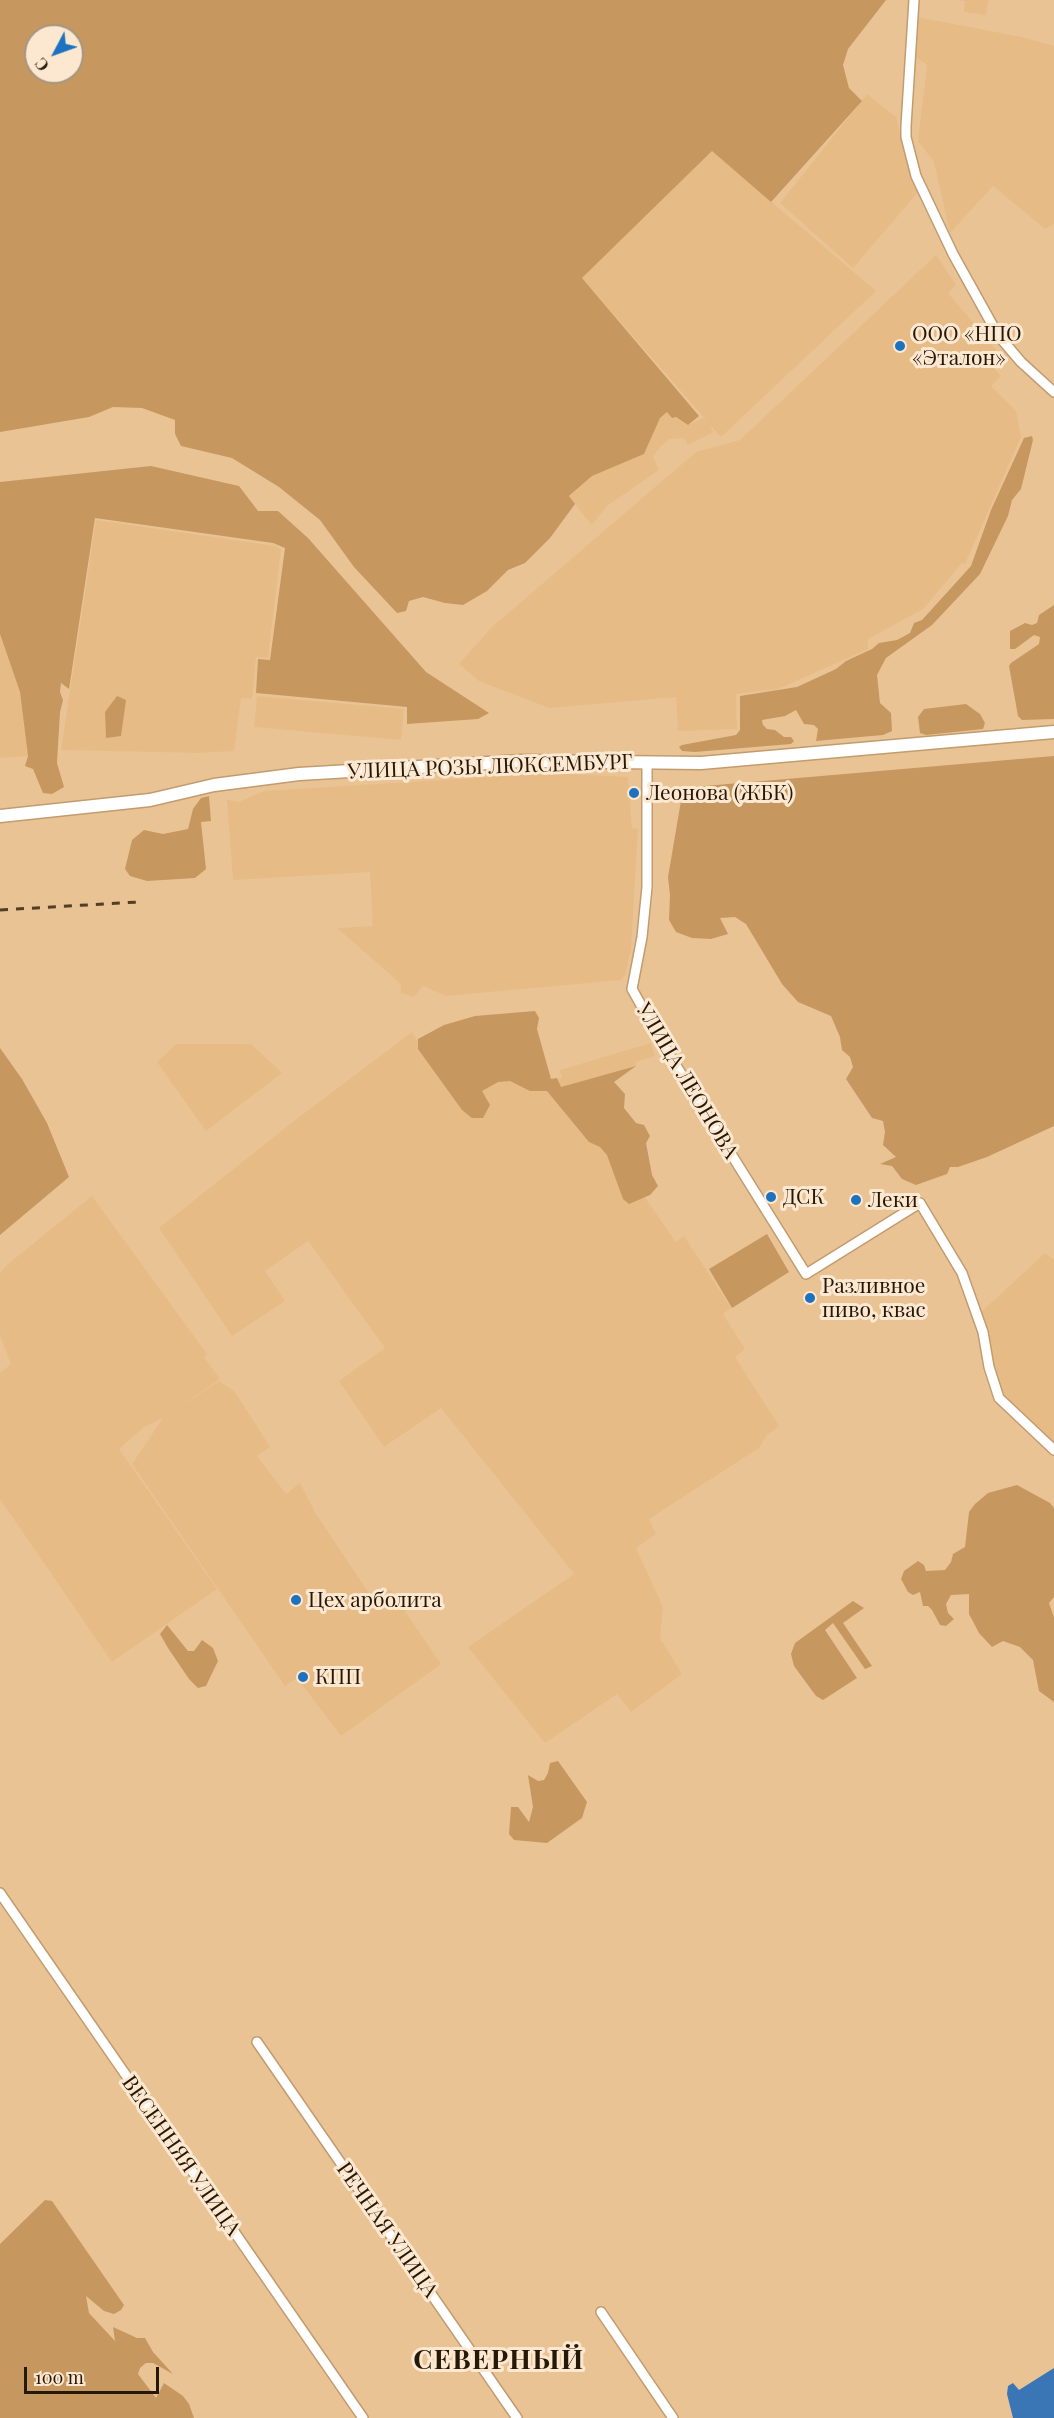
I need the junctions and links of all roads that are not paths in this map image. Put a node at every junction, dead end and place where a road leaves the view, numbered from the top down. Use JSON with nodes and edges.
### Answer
{"nodes":[{"id":1,"x":914,"y":0,"type":"edge"},
{"id":2,"x":1054,"y":393,"type":"edge"},
{"id":3,"x":1054,"y":732,"type":"edge"},
{"id":4,"x":647,"y":762,"type":"junction"},
{"id":5,"x":0,"y":816,"type":"edge"},
{"id":6,"x":1054,"y":1450,"type":"edge"},
{"id":7,"x":0,"y":1893,"type":"edge"},
{"id":8,"x":257,"y":2042,"type":"dead end"},
{"id":9,"x":601,"y":2312,"type":"dead end"},
{"id":10,"x":363,"y":2418,"type":"edge"},
{"id":11,"x":517,"y":2418,"type":"edge"},
{"id":12,"x":673,"y":2418,"type":"edge"}],
"edges":[{"from":1,"to":2,"type":"street"},
{"from":3,"to":4,"type":"street","name":"УЛИЦА РОЗЫ ЛЮКСЕМБУРГ"},
{"from":4,"to":5,"type":"street","name":"УЛИЦА РОЗЫ ЛЮКСЕМБУРГ"},
{"from":4,"to":6,"type":"street","name":"УЛИЦА ЛЕОНОВА"},
{"from":7,"to":10,"type":"street","name":"ВЕСЕННЯЯ УЛИЦА"},
{"from":8,"to":11,"type":"street","name":"РЕЧНАЯ УЛИЦА"},
{"from":9,"to":12,"type":"street"}]}
